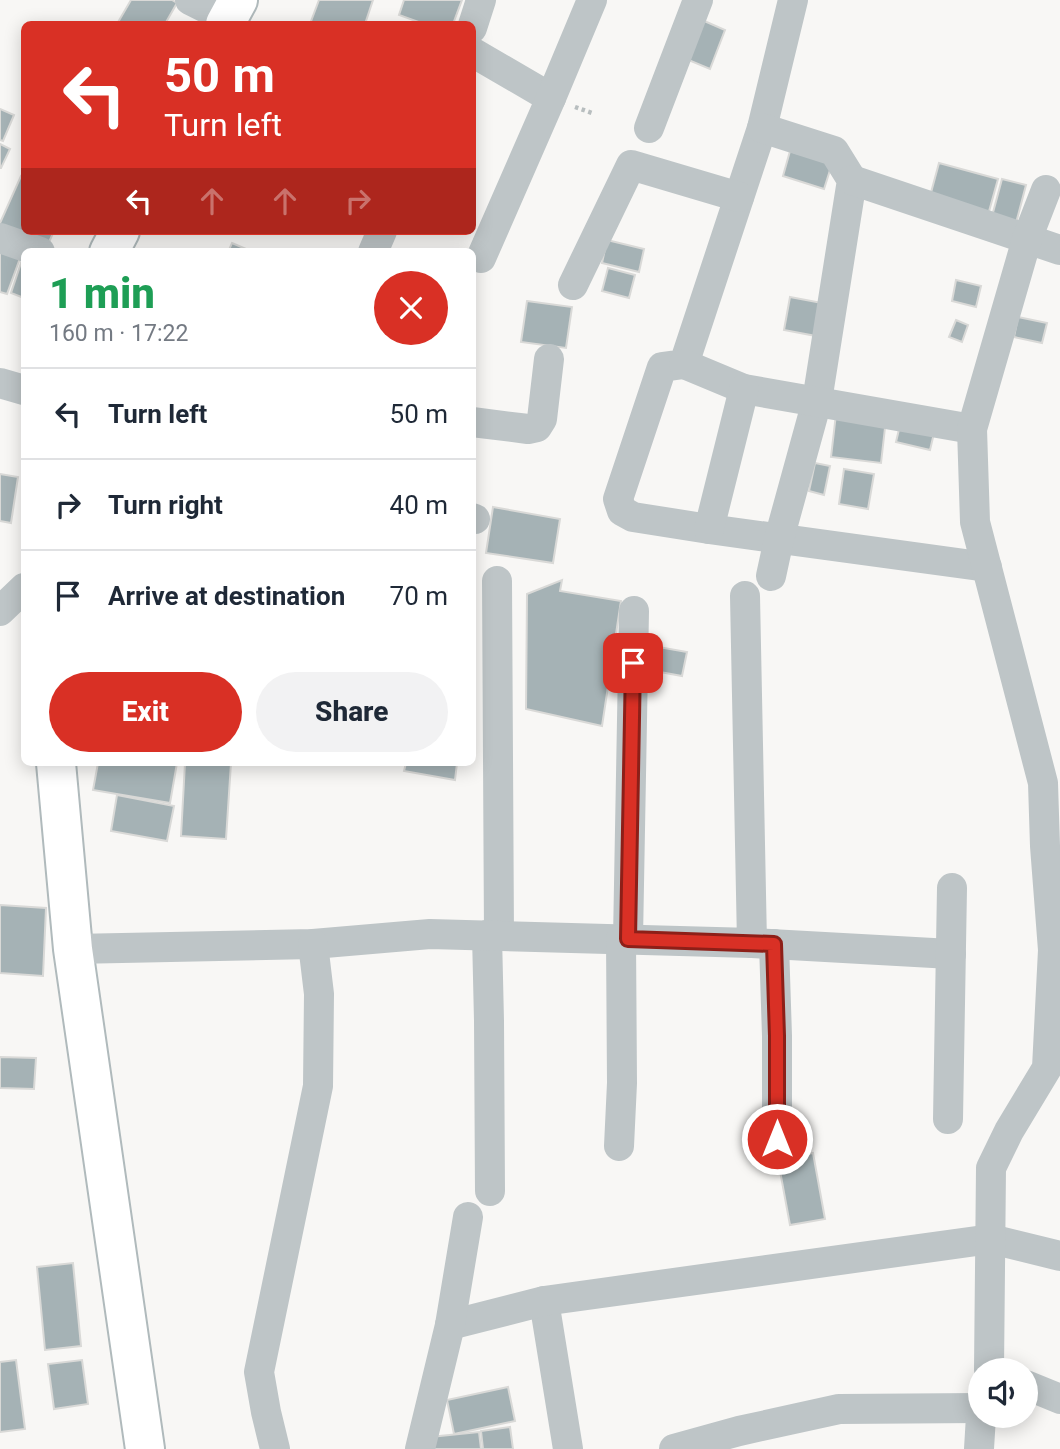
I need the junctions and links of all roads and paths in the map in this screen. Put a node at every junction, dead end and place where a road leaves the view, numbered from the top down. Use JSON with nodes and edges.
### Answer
{"nodes":[{"id":1,"x":190,"y":0,"type":"edge"},
{"id":2,"x":481,"y":0,"type":"edge"},
{"id":3,"x":592,"y":0,"type":"edge"},
{"id":4,"x":698,"y":0,"type":"edge"},
{"id":5,"x":793,"y":0,"type":"edge"},
{"id":6,"x":231,"y":14,"type":"edge"},
{"id":7,"x":474,"y":21,"type":"edge"},
{"id":8,"x":476,"y":54,"type":"edge"},
{"id":9,"x":551,"y":98,"type":"junction"},
{"id":10,"x":649,"y":128,"type":"dead end"},
{"id":11,"x":762,"y":128,"type":"junction"},
{"id":12,"x":852,"y":180,"type":"junction"},
{"id":13,"x":1046,"y":190,"type":"dead end"},
{"id":14,"x":739,"y":197,"type":"junction"},
{"id":15,"x":0,"y":238,"type":"edge"},
{"id":16,"x":1027,"y":239,"type":"junction"},
{"id":17,"x":29,"y":248,"type":"edge"},
{"id":18,"x":1060,"y":250,"type":"edge"},
{"id":19,"x":481,"y":258,"type":"dead end"},
{"id":20,"x":573,"y":285,"type":"dead end"},
{"id":21,"x":550,"y":359,"type":"dead end"},
{"id":22,"x":684,"y":364,"type":"junction"},
{"id":23,"x":0,"y":383,"type":"edge"},
{"id":24,"x":21,"y":389,"type":"edge"},
{"id":25,"x":744,"y":390,"type":"junction"},
{"id":26,"x":817,"y":401,"type":"junction"},
{"id":27,"x":476,"y":422,"type":"edge"},
{"id":28,"x":972,"y":429,"type":"junction"},
{"id":29,"x":709,"y":529,"type":"junction"},
{"id":30,"x":779,"y":539,"type":"junction"},
{"id":31,"x":987,"y":567,"type":"junction"},
{"id":32,"x":771,"y":576,"type":"dead end"},
{"id":33,"x":497,"y":581,"type":"dead end"},
{"id":34,"x":21,"y":591,"type":"edge"},
{"id":35,"x":745,"y":596,"type":"dead end"},
{"id":36,"x":0,"y":611,"type":"edge"},
{"id":37,"x":634,"y":611,"type":"dead end"},
{"id":38,"x":57,"y":766,"type":"edge"},
{"id":39,"x":1051,"y":783,"type":"edge"},
{"id":40,"x":1052,"y":847,"type":"edge"},
{"id":41,"x":952,"y":888,"type":"dead end"},
{"id":42,"x":493,"y":936,"type":"junction"},
{"id":43,"x":625,"y":939,"type":"junction"},
{"id":44,"x":763,"y":943,"type":"junction"},
{"id":45,"x":313,"y":944,"type":"junction"},
{"id":46,"x":73,"y":950,"type":"junction"},
{"id":47,"x":1057,"y":951,"type":"edge"},
{"id":48,"x":951,"y":954,"type":"junction"},
{"id":49,"x":1053,"y":1069,"type":"edge"},
{"id":50,"x":948,"y":1119,"type":"dead end"},
{"id":51,"x":777,"y":1139,"type":"dead end"},
{"id":52,"x":619,"y":1146,"type":"dead end"},
{"id":53,"x":490,"y":1191,"type":"dead end"},
{"id":54,"x":468,"y":1217,"type":"dead end"},
{"id":55,"x":991,"y":1239,"type":"junction"},
{"id":56,"x":1060,"y":1256,"type":"edge"},
{"id":57,"x":544,"y":1301,"type":"junction"},
{"id":58,"x":450,"y":1325,"type":"junction"},
{"id":59,"x":990,"y":1358,"type":"edge"},
{"id":60,"x":1038,"y":1390,"type":"edge"},
{"id":61,"x":1060,"y":1399,"type":"edge"},
{"id":62,"x":968,"y":1408,"type":"edge"},
{"id":63,"x":980,"y":1428,"type":"edge"},
{"id":64,"x":145,"y":1449,"type":"edge"},
{"id":65,"x":275,"y":1449,"type":"edge"},
{"id":66,"x":420,"y":1449,"type":"edge"},
{"id":67,"x":568,"y":1449,"type":"edge"},
{"id":68,"x":674,"y":1449,"type":"edge"},
{"id":69,"x":979,"y":1449,"type":"edge"}],
"edges":[{"from":1,"to":6,"type":"street"},
{"from":2,"to":7,"type":"street"},
{"from":3,"to":9,"type":"street"},
{"from":4,"to":10,"type":"street"},
{"from":5,"to":11,"type":"street"},
{"from":8,"to":9,"type":"street"},
{"from":9,"to":19,"type":"street"},
{"from":11,"to":12,"type":"street"},
{"from":11,"to":14,"type":"street"},
{"from":12,"to":16,"type":"street"},
{"from":12,"to":26,"type":"street"},
{"from":13,"to":16,"type":"street"},
{"from":14,"to":20,"type":"street"},
{"from":14,"to":22,"type":"street"},
{"from":15,"to":17,"type":"street"},
{"from":16,"to":18,"type":"street"},
{"from":16,"to":28,"type":"street"},
{"from":21,"to":27,"type":"street"},
{"from":22,"to":25,"type":"street"},
{"from":22,"to":29,"type":"street"},
{"from":23,"to":24,"type":"street"},
{"from":25,"to":26,"type":"street"},
{"from":25,"to":29,"type":"street"},
{"from":26,"to":28,"type":"street"},
{"from":26,"to":30,"type":"street"},
{"from":28,"to":31,"type":"street"},
{"from":29,"to":30,"type":"street"},
{"from":30,"to":31,"type":"street"},
{"from":30,"to":32,"type":"street"},
{"from":31,"to":39,"type":"street"},
{"from":33,"to":42,"type":"street"},
{"from":34,"to":36,"type":"street"},
{"from":35,"to":44,"type":"street"},
{"from":37,"to":43,"type":"street"},
{"from":38,"to":46,"type":"main road"},
{"from":39,"to":40,"type":"street"},
{"from":40,"to":47,"type":"street"},
{"from":41,"to":48,"type":"street"},
{"from":42,"to":43,"type":"street"},
{"from":42,"to":45,"type":"street"},
{"from":42,"to":53,"type":"street"},
{"from":43,"to":44,"type":"street"},
{"from":43,"to":52,"type":"street"},
{"from":44,"to":48,"type":"street"},
{"from":44,"to":51,"type":"street"},
{"from":45,"to":46,"type":"street"},
{"from":45,"to":65,"type":"street"},
{"from":46,"to":64,"type":"main road"},
{"from":47,"to":49,"type":"street"},
{"from":48,"to":50,"type":"street"},
{"from":49,"to":55,"type":"street"},
{"from":54,"to":58,"type":"street"},
{"from":55,"to":56,"type":"street"},
{"from":55,"to":57,"type":"street"},
{"from":55,"to":59,"type":"street"},
{"from":57,"to":58,"type":"street"},
{"from":57,"to":67,"type":"street"},
{"from":58,"to":66,"type":"street"},
{"from":60,"to":61,"type":"street"},
{"from":62,"to":68,"type":"street"},
{"from":63,"to":69,"type":"street"}]}
